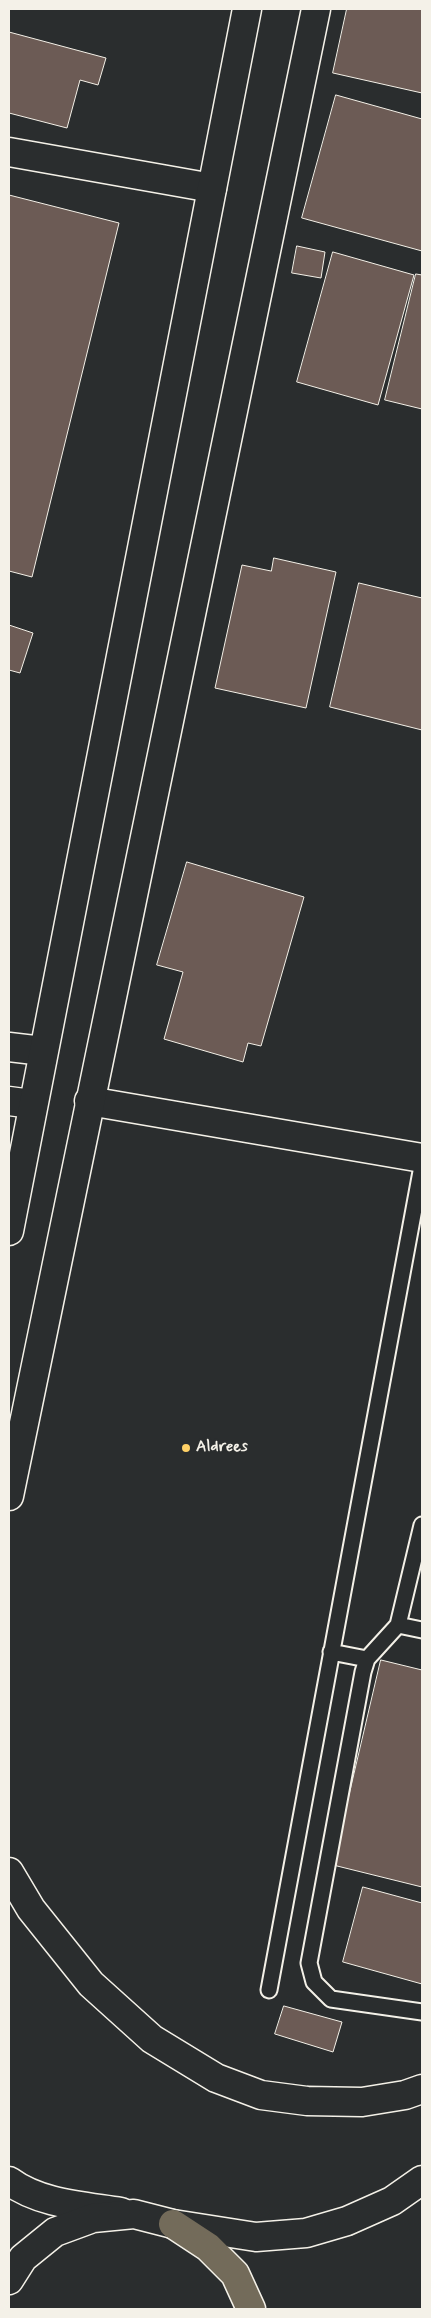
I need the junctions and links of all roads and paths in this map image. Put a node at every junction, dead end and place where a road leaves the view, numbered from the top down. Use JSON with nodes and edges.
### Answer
{"nodes":[{"id":1,"x":247,"y":9,"type":"edge"},
{"id":2,"x":316,"y":9,"type":"edge"},
{"id":3,"x":9,"y":152,"type":"edge"},
{"id":4,"x":212,"y":188,"type":"junction"},
{"id":5,"x":9,"y":1047,"type":"edge"},
{"id":6,"x":43,"y":1051,"type":"junction"},
{"id":7,"x":89,"y":1101,"type":"junction"},
{"id":8,"x":21,"y":1102,"type":"edge"},
{"id":9,"x":422,"y":1158,"type":"edge"},
{"id":10,"x":422,"y":1166,"type":"edge"},
{"id":11,"x":9,"y":1231,"type":"edge"},
{"id":12,"x":9,"y":1496,"type":"edge"},
{"id":13,"x":422,"y":1525,"type":"edge"},
{"id":14,"x":420,"y":1547,"type":"edge"},
{"id":15,"x":398,"y":1625,"type":"junction"},
{"id":16,"x":422,"y":1630,"type":"edge"},
{"id":17,"x":331,"y":1652,"type":"junction"},
{"id":18,"x":367,"y":1659,"type":"junction"},
{"id":19,"x":9,"y":1872,"type":"edge"},
{"id":20,"x":269,"y":1990,"type":"dead end"},
{"id":21,"x":422,"y":2012,"type":"edge"},
{"id":22,"x":422,"y":2089,"type":"edge"},
{"id":23,"x":422,"y":2180,"type":"edge"},
{"id":24,"x":9,"y":2181,"type":"edge"},
{"id":25,"x":134,"y":2214,"type":"junction"},
{"id":26,"x":173,"y":2224,"type":"junction"},
{"id":27,"x":9,"y":2280,"type":"edge"},
{"id":28,"x":251,"y":2309,"type":"edge"}],
"edges":[{"from":1,"to":4,"type":"street"},
{"from":2,"to":7,"type":"street"},
{"from":3,"to":4,"type":"street"},
{"from":4,"to":6,"type":"street"},
{"from":5,"to":6,"type":"street"},
{"from":6,"to":8,"type":"street"},
{"from":7,"to":9,"type":"street"},
{"from":7,"to":12,"type":"street"},
{"from":8,"to":11,"type":"street"},
{"from":10,"to":17,"type":"lane"},
{"from":13,"to":14,"type":"lane"},
{"from":14,"to":15,"type":"lane"},
{"from":15,"to":16,"type":"lane"},
{"from":15,"to":18,"type":"lane"},
{"from":17,"to":18,"type":"lane"},
{"from":17,"to":20,"type":"lane"},
{"from":18,"to":21,"type":"lane"},
{"from":19,"to":22,"type":"street"},
{"from":23,"to":26,"type":"street"},
{"from":24,"to":25,"type":"street"},
{"from":25,"to":26,"type":"street"},
{"from":25,"to":27,"type":"street"},
{"from":26,"to":28,"type":"highway"}]}
